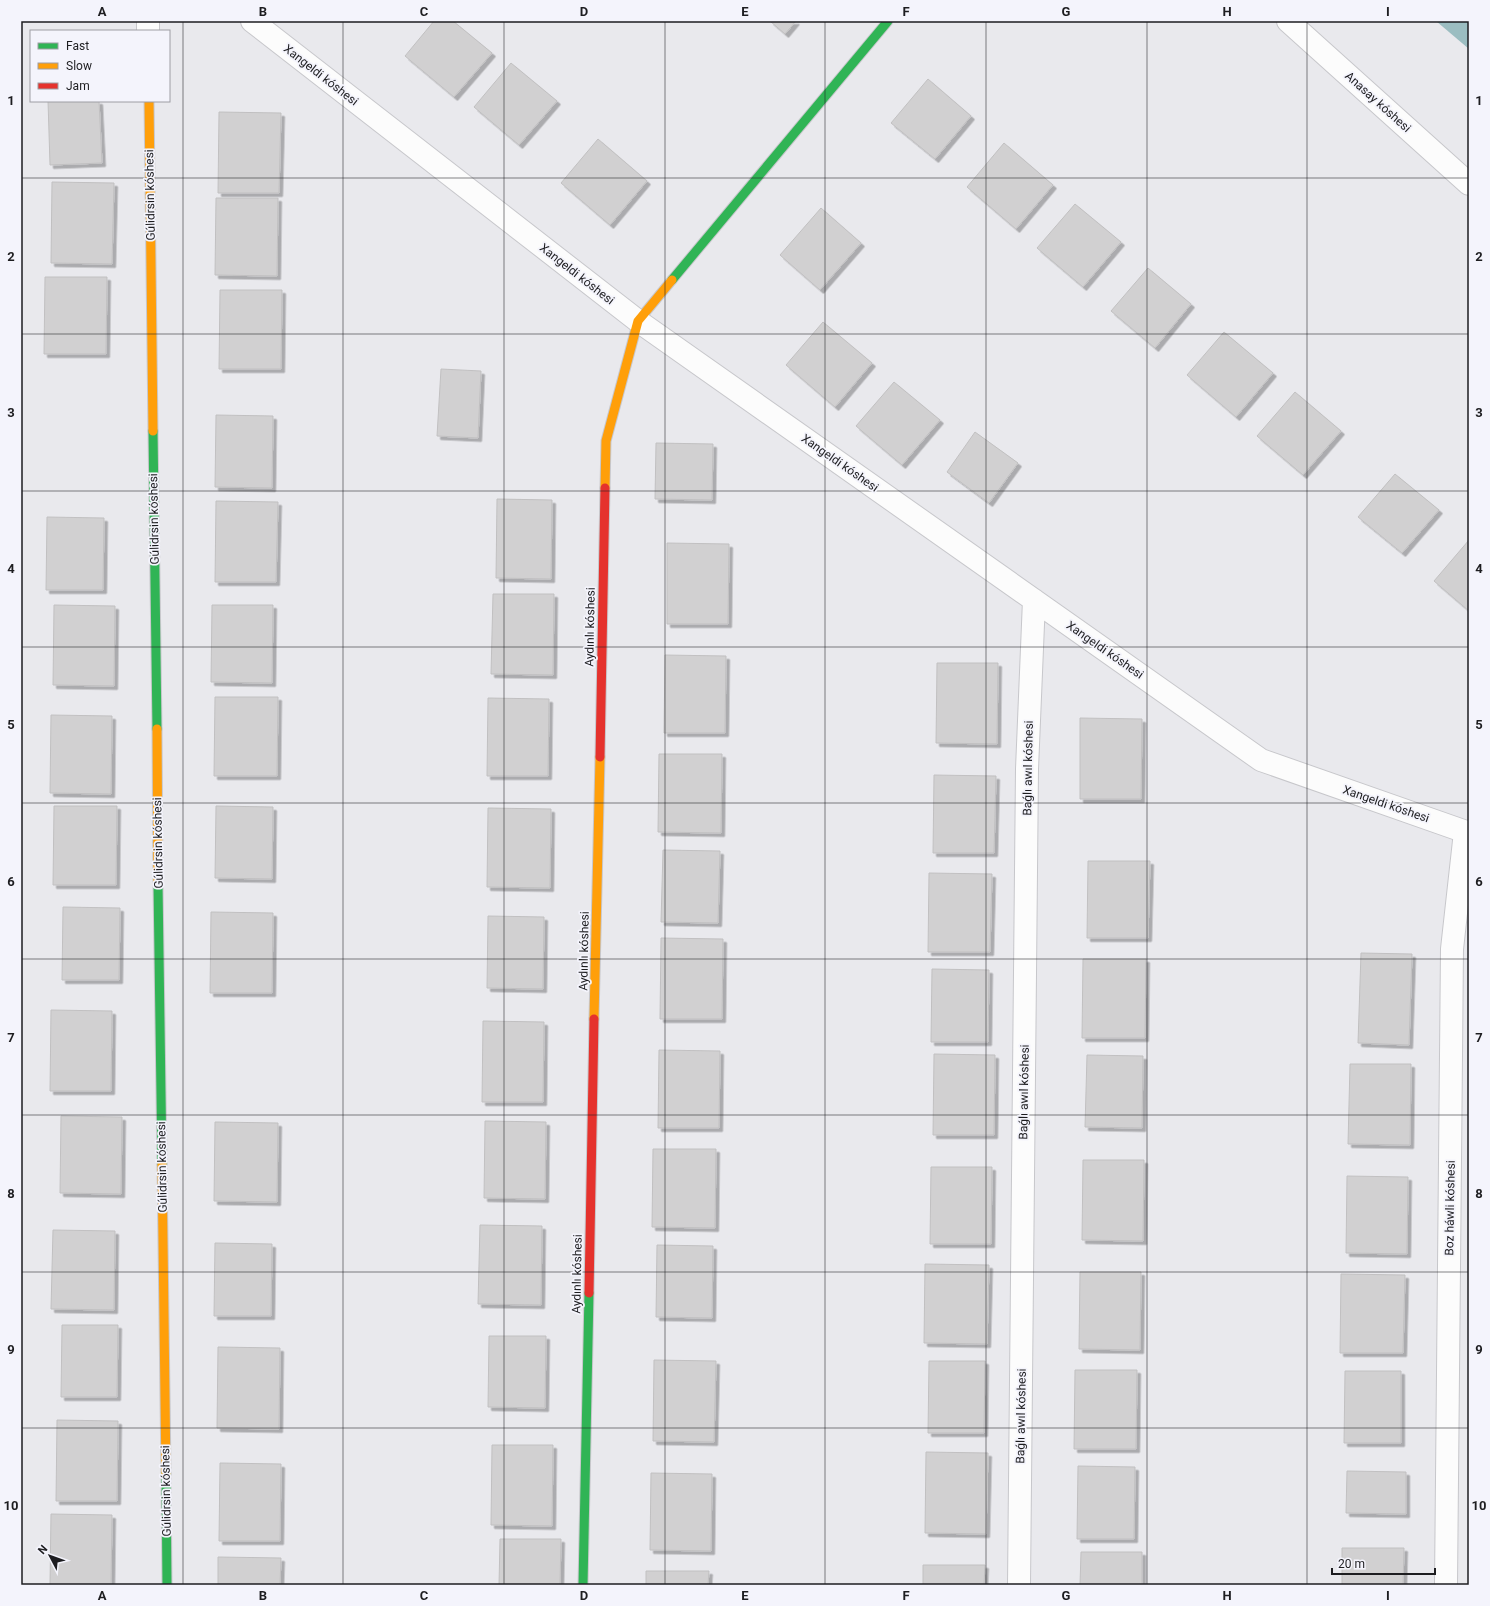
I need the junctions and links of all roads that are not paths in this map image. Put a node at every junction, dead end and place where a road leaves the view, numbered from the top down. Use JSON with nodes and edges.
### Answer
{"nodes":[{"id":1,"x":252,"y":21,"type":"edge"},
{"id":2,"x":888,"y":21,"type":"edge"},
{"id":3,"x":1288,"y":21,"type":"edge"},
{"id":4,"x":149,"y":102,"type":"edge"},
{"id":5,"x":1469,"y":184,"type":"edge"},
{"id":6,"x":638,"y":321,"type":"junction"},
{"id":7,"x":1034,"y":600,"type":"junction"},
{"id":8,"x":1467,"y":833,"type":"edge"},
{"id":9,"x":168,"y":1585,"type":"edge"},
{"id":10,"x":583,"y":1585,"type":"edge"},
{"id":11,"x":1019,"y":1585,"type":"edge"},
{"id":12,"x":1446,"y":1585,"type":"edge"}],
"edges":[{"from":1,"to":6,"type":"street","name":"Xangeldi kóshesi"},
{"from":2,"to":6,"type":"street"},
{"from":3,"to":5,"type":"street","name":"Anasay kóshesi"},
{"from":4,"to":9,"type":"street","name":"Gúlidrsin kóshesi"},
{"from":6,"to":7,"type":"street","name":"Xangeldi kóshesi"},
{"from":6,"to":10,"type":"street","name":"Aydınlı kóshesi"},
{"from":7,"to":8,"type":"street","name":"Xangeldi kóshesi"},
{"from":7,"to":11,"type":"street","name":"Baǵlı awıl kóshesi"},
{"from":8,"to":12,"type":"street","name":"Boz háwli kóshesi"}]}
